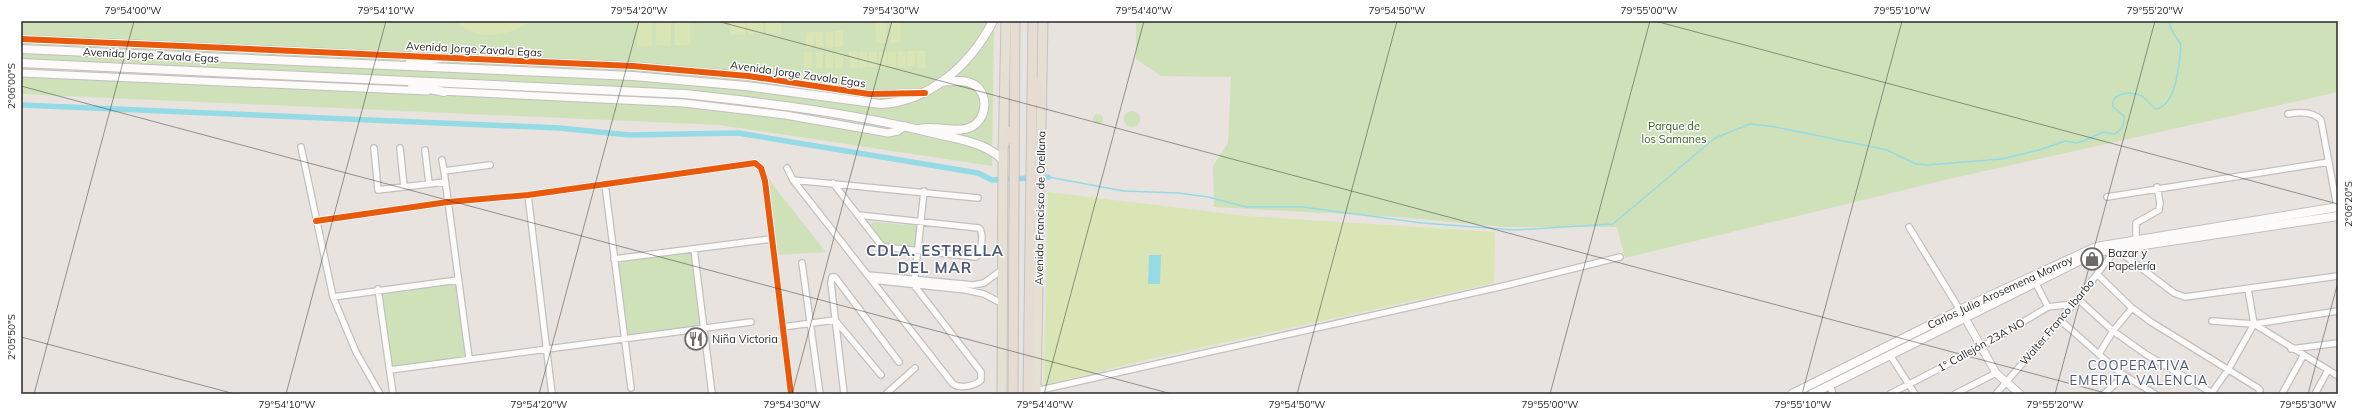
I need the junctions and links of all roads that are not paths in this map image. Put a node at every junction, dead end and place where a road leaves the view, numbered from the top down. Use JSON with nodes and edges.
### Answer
{"nodes":[{"id":1,"x":993,"y":21,"type":"edge"},
{"id":2,"x":1006,"y":21,"type":"edge"},
{"id":3,"x":1015,"y":21,"type":"edge"},
{"id":4,"x":1033,"y":21,"type":"edge"},
{"id":5,"x":1043,"y":21,"type":"edge"},
{"id":6,"x":21,"y":39,"type":"edge"},
{"id":7,"x":21,"y":49,"type":"edge"},
{"id":8,"x":65,"y":51,"type":"junction"},
{"id":9,"x":91,"y":52,"type":"junction"},
{"id":10,"x":441,"y":58,"type":"junction"},
{"id":11,"x":21,"y":63,"type":"edge"},
{"id":12,"x":64,"y":65,"type":"junction"},
{"id":13,"x":391,"y":65,"type":"junction"},
{"id":14,"x":89,"y":66,"type":"junction"},
{"id":15,"x":1033,"y":71,"type":"junction"},
{"id":16,"x":21,"y":73,"type":"edge"},
{"id":17,"x":390,"y":80,"type":"junction"},
{"id":18,"x":941,"y":82,"type":"junction"},
{"id":19,"x":444,"y":92,"type":"junction"},
{"id":20,"x":925,"y":93,"type":"junction"},
{"id":21,"x":1042,"y":107,"type":"junction"},
{"id":22,"x":2288,"y":114,"type":"dead end"},
{"id":23,"x":1013,"y":124,"type":"junction"},
{"id":24,"x":905,"y":126,"type":"junction"},
{"id":25,"x":916,"y":129,"type":"junction"},
{"id":26,"x":1003,"y":146,"type":"junction"},
{"id":27,"x":301,"y":147,"type":"dead end"},
{"id":28,"x":374,"y":148,"type":"dead end"},
{"id":29,"x":400,"y":148,"type":"dead end"},
{"id":30,"x":425,"y":150,"type":"dead end"},
{"id":31,"x":442,"y":160,"type":"dead end"},
{"id":32,"x":2329,"y":162,"type":"junction"},
{"id":33,"x":1003,"y":163,"type":"junction"},
{"id":34,"x":490,"y":165,"type":"dead end"},
{"id":35,"x":788,"y":168,"type":"dead end"},
{"id":36,"x":1036,"y":170,"type":"junction"},
{"id":37,"x":444,"y":171,"type":"junction"},
{"id":38,"x":793,"y":180,"type":"junction"},
{"id":39,"x":446,"y":182,"type":"junction"},
{"id":40,"x":833,"y":183,"type":"junction"},
{"id":41,"x":429,"y":184,"type":"junction"},
{"id":42,"x":605,"y":184,"type":"junction"},
{"id":43,"x":404,"y":187,"type":"junction"},
{"id":44,"x":2157,"y":187,"type":"junction"},
{"id":45,"x":924,"y":191,"type":"junction"},
{"id":46,"x":528,"y":195,"type":"junction"},
{"id":47,"x":2107,"y":197,"type":"dead end"},
{"id":48,"x":978,"y":198,"type":"dead end"},
{"id":49,"x":448,"y":202,"type":"junction"},
{"id":50,"x":2337,"y":207,"type":"edge"},
{"id":51,"x":858,"y":215,"type":"junction"},
{"id":52,"x":2338,"y":216,"type":"edge"},
{"id":53,"x":316,"y":221,"type":"junction"},
{"id":54,"x":922,"y":221,"type":"junction"},
{"id":55,"x":1909,"y":227,"type":"dead end"},
{"id":56,"x":771,"y":239,"type":"junction"},
{"id":57,"x":2136,"y":240,"type":"junction"},
{"id":58,"x":2116,"y":246,"type":"junction"},
{"id":59,"x":694,"y":249,"type":"junction"},
{"id":60,"x":918,"y":251,"type":"junction"},
{"id":61,"x":1620,"y":257,"type":"dead end"},
{"id":62,"x":614,"y":259,"type":"junction"},
{"id":63,"x":802,"y":263,"type":"dead end"},
{"id":64,"x":1003,"y":269,"type":"junction"},
{"id":65,"x":2097,"y":274,"type":"junction"},
{"id":66,"x":868,"y":275,"type":"junction"},
{"id":67,"x":2338,"y":276,"type":"edge"},
{"id":68,"x":458,"y":280,"type":"junction"},
{"id":69,"x":872,"y":280,"type":"junction"},
{"id":70,"x":914,"y":282,"type":"junction"},
{"id":71,"x":2035,"y":282,"type":"junction"},
{"id":72,"x":378,"y":289,"type":"junction"},
{"id":73,"x":2248,"y":289,"type":"junction"},
{"id":74,"x":333,"y":297,"type":"junction"},
{"id":75,"x":2078,"y":299,"type":"junction"},
{"id":76,"x":1003,"y":304,"type":"junction"},
{"id":77,"x":2073,"y":304,"type":"junction"},
{"id":78,"x":2048,"y":307,"type":"junction"},
{"id":79,"x":2132,"y":308,"type":"junction"},
{"id":80,"x":1962,"y":309,"type":"junction"},
{"id":81,"x":2338,"y":311,"type":"edge"},
{"id":82,"x":1967,"y":317,"type":"junction"},
{"id":83,"x":835,"y":320,"type":"junction"},
{"id":84,"x":2060,"y":320,"type":"junction"},
{"id":85,"x":751,"y":322,"type":"dead end"},
{"id":86,"x":2212,"y":322,"type":"dead end"},
{"id":87,"x":810,"y":323,"type":"junction"},
{"id":88,"x":2254,"y":324,"type":"junction"},
{"id":89,"x":782,"y":327,"type":"junction"},
{"id":90,"x":704,"y":328,"type":"junction"},
{"id":91,"x":2113,"y":331,"type":"junction"},
{"id":92,"x":625,"y":338,"type":"junction"},
{"id":93,"x":2338,"y":342,"type":"edge"},
{"id":94,"x":1981,"y":347,"type":"junction"},
{"id":95,"x":546,"y":348,"type":"junction"},
{"id":96,"x":2291,"y":349,"type":"junction"},
{"id":97,"x":2099,"y":354,"type":"junction"},
{"id":98,"x":1890,"y":355,"type":"junction"},
{"id":99,"x":2303,"y":356,"type":"junction"},
{"id":100,"x":469,"y":358,"type":"junction"},
{"id":101,"x":899,"y":362,"type":"dead end"},
{"id":102,"x":914,"y":368,"type":"dead end"},
{"id":103,"x":390,"y":370,"type":"junction"},
{"id":104,"x":2228,"y":370,"type":"junction"},
{"id":105,"x":2328,"y":370,"type":"junction"},
{"id":106,"x":1996,"y":373,"type":"junction"},
{"id":107,"x":881,"y":375,"type":"dead end"},
{"id":108,"x":2124,"y":376,"type":"junction"},
{"id":109,"x":2338,"y":376,"type":"edge"},
{"id":110,"x":2006,"y":382,"type":"junction"},
{"id":111,"x":1909,"y":384,"type":"junction"},
{"id":112,"x":1830,"y":385,"type":"junction"},
{"id":113,"x":631,"y":388,"type":"dead end"},
{"id":114,"x":1033,"y":393,"type":"edge"},
{"id":115,"x":380,"y":394,"type":"edge"},
{"id":116,"x":393,"y":394,"type":"edge"},
{"id":117,"x":552,"y":394,"type":"edge"},
{"id":118,"x":712,"y":394,"type":"edge"},
{"id":119,"x":791,"y":394,"type":"edge"},
{"id":120,"x":820,"y":394,"type":"edge"},
{"id":121,"x":844,"y":394,"type":"edge"},
{"id":122,"x":886,"y":394,"type":"edge"},
{"id":123,"x":1002,"y":394,"type":"edge"},
{"id":124,"x":1013,"y":394,"type":"edge"},
{"id":125,"x":1792,"y":394,"type":"edge"},
{"id":126,"x":1812,"y":394,"type":"edge"},
{"id":127,"x":1833,"y":394,"type":"edge"},
{"id":128,"x":1890,"y":394,"type":"edge"},
{"id":129,"x":1915,"y":394,"type":"edge"},
{"id":130,"x":1956,"y":394,"type":"edge"},
{"id":131,"x":1996,"y":394,"type":"edge"},
{"id":132,"x":2020,"y":394,"type":"edge"},
{"id":133,"x":2104,"y":394,"type":"edge"},
{"id":134,"x":2155,"y":394,"type":"edge"},
{"id":135,"x":2212,"y":394,"type":"edge"},
{"id":136,"x":2259,"y":394,"type":"edge"},
{"id":137,"x":2282,"y":394,"type":"edge"},
{"id":138,"x":2315,"y":394,"type":"edge"}],
"edges":[{"from":1,"to":18,"type":"main road","name":"Avenida Jorge Zavala Egas"},
{"from":2,"to":26,"type":"main road"},
{"from":3,"to":23,"type":"highway"},
{"from":4,"to":15,"type":"highway","name":"Avenida Francisco de Orellana"},
{"from":5,"to":21,"type":"main road","name":"Avenida Francisco de Orellana"},
{"from":6,"to":10,"type":"street","name":"Avenida Jorge Zavala Egas"},
{"from":7,"to":8,"type":"main road","name":"Avenida Jorge Zavala Egas"},
{"from":8,"to":9,"type":"main road","name":"Avenida Jorge Zavala Egas"},
{"from":8,"to":12,"type":"main road"},
{"from":9,"to":13,"type":"main road","name":"Avenida Jorge Zavala Egas"},
{"from":9,"to":14,"type":"main road"},
{"from":10,"to":13,"type":"main road"},
{"from":10,"to":20,"type":"street","name":"Avenida Jorge Zavala Egas"},
{"from":11,"to":12,"type":"main road","name":"Avenida Jorge Zavala Egas"},
{"from":12,"to":14,"type":"main road","name":"Avenida Jorge Zavala Egas"},
{"from":13,"to":20,"type":"main road","name":"Avenida Jorge Zavala Egas"},
{"from":14,"to":17,"type":"main road","name":"Avenida Jorge Zavala Egas"},
{"from":15,"to":21,"type":"highway"},
{"from":15,"to":36,"type":"highway","name":"Avenida Francisco de Orellana"},
{"from":16,"to":19,"type":"street","name":"Avenida Jorge Zavala Egas"},
{"from":17,"to":19,"type":"main road"},
{"from":17,"to":24,"type":"main road","name":"Avenida Jorge Zavala Egas"},
{"from":18,"to":20,"type":"main road","name":"Avenida Jorge Zavala Egas"},
{"from":18,"to":25,"type":"main road"},
{"from":19,"to":24,"type":"street","name":"Avenida Jorge Zavala Egas"},
{"from":21,"to":36,"type":"main road","name":"Avenida Francisco de Orellana"},
{"from":22,"to":32,"type":"street"},
{"from":23,"to":26,"type":"highway"},
{"from":23,"to":124,"type":"highway"},
{"from":24,"to":25,"type":"main road","name":"Avenida Jorge Zavala Egas"},
{"from":25,"to":33,"type":"main road","name":"Avenida Jorge Zavala Egas"},
{"from":26,"to":33,"type":"main road"},
{"from":27,"to":53,"type":"street"},
{"from":28,"to":43,"type":"street"},
{"from":29,"to":43,"type":"street"},
{"from":30,"to":41,"type":"street"},
{"from":31,"to":37,"type":"street"},
{"from":32,"to":44,"type":"street"},
{"from":32,"to":50,"type":"street"},
{"from":33,"to":64,"type":"main road"},
{"from":34,"to":37,"type":"street"},
{"from":35,"to":38,"type":"street"},
{"from":36,"to":114,"type":"main road","name":"Avenida Francisco de Orellana"},
{"from":36,"to":114,"type":"highway","name":"Avenida Francisco de Orellana"},
{"from":37,"to":39,"type":"street"},
{"from":38,"to":40,"type":"street"},
{"from":38,"to":66,"type":"street"},
{"from":39,"to":41,"type":"street"},
{"from":39,"to":49,"type":"street"},
{"from":40,"to":45,"type":"street"},
{"from":40,"to":51,"type":"street"},
{"from":41,"to":43,"type":"street"},
{"from":42,"to":46,"type":"street"},
{"from":42,"to":56,"type":"street"},
{"from":42,"to":62,"type":"street"},
{"from":44,"to":47,"type":"street"},
{"from":44,"to":57,"type":"street"},
{"from":45,"to":48,"type":"street"},
{"from":45,"to":54,"type":"street"},
{"from":46,"to":49,"type":"street"},
{"from":46,"to":95,"type":"street"},
{"from":49,"to":53,"type":"street"},
{"from":49,"to":68,"type":"street"},
{"from":50,"to":57,"type":"main road","name":"Carlos Julio Arosemena Monroy"},
{"from":51,"to":54,"type":"street"},
{"from":51,"to":60,"type":"street"},
{"from":52,"to":58,"type":"main road","name":"Carlos Julio Arosemena Monroy"},
{"from":53,"to":74,"type":"street"},
{"from":54,"to":60,"type":"street"},
{"from":54,"to":60,"type":"street"},
{"from":55,"to":80,"type":"street"},
{"from":56,"to":59,"type":"street"},
{"from":56,"to":89,"type":"street"},
{"from":57,"to":58,"type":"main road","name":"Carlos Julio Arosemena Monroy"},
{"from":58,"to":65,"type":"street","name":"Walter Franco Ibarbo"},
{"from":58,"to":71,"type":"main road","name":"Carlos Julio Arosemena Monroy"},
{"from":58,"to":73,"type":"street"},
{"from":58,"to":80,"type":"main road","name":"Carlos Julio Arosemena Monroy"},
{"from":59,"to":62,"type":"street"},
{"from":59,"to":90,"type":"street"},
{"from":60,"to":70,"type":"street"},
{"from":61,"to":114,"type":"street"},
{"from":62,"to":92,"type":"street"},
{"from":63,"to":87,"type":"street"},
{"from":64,"to":70,"type":"street"},
{"from":64,"to":76,"type":"main road"},
{"from":65,"to":75,"type":"street","name":"Walter Franco Ibarbo"},
{"from":65,"to":79,"type":"street"},
{"from":66,"to":69,"type":"street"},
{"from":66,"to":70,"type":"street"},
{"from":67,"to":73,"type":"street"},
{"from":68,"to":72,"type":"street"},
{"from":68,"to":100,"type":"street"},
{"from":69,"to":70,"type":"street"},
{"from":69,"to":70,"type":"street"},
{"from":70,"to":76,"type":"street"},
{"from":71,"to":78,"type":"street"},
{"from":71,"to":82,"type":"main road","name":"Carlos Julio Arosemena Monroy"},
{"from":72,"to":74,"type":"street"},
{"from":72,"to":103,"type":"street"},
{"from":73,"to":88,"type":"street"},
{"from":74,"to":115,"type":"street"},
{"from":75,"to":77,"type":"street","name":"Walter Franco Ibarbo"},
{"from":75,"to":91,"type":"street"},
{"from":76,"to":123,"type":"main road"},
{"from":77,"to":78,"type":"street","name":"1° Callejón 23A NO"},
{"from":77,"to":84,"type":"street","name":"Walter Franco Ibarbo"},
{"from":78,"to":94,"type":"street","name":"1° Callejón 23A NO"},
{"from":79,"to":91,"type":"street"},
{"from":79,"to":104,"type":"street"},
{"from":80,"to":82,"type":"main road"},
{"from":80,"to":125,"type":"main road","name":"Carlos Julio Arosemena Monroy"},
{"from":81,"to":88,"type":"street"},
{"from":82,"to":94,"type":"street"},
{"from":82,"to":98,"type":"main road","name":"Carlos Julio Arosemena Monroy"},
{"from":83,"to":87,"type":"street"},
{"from":83,"to":101,"type":"street"},
{"from":83,"to":107,"type":"street"},
{"from":83,"to":121,"type":"street"},
{"from":84,"to":97,"type":"street"},
{"from":84,"to":110,"type":"street","name":"Walter Franco Ibarbo"},
{"from":85,"to":90,"type":"street"},
{"from":86,"to":88,"type":"street"},
{"from":87,"to":89,"type":"street"},
{"from":87,"to":120,"type":"street"},
{"from":88,"to":96,"type":"street"},
{"from":88,"to":104,"type":"street"},
{"from":89,"to":119,"type":"street"},
{"from":90,"to":92,"type":"street"},
{"from":90,"to":118,"type":"street"},
{"from":91,"to":97,"type":"street"},
{"from":91,"to":135,"type":"street"},
{"from":92,"to":95,"type":"street"},
{"from":92,"to":113,"type":"street"},
{"from":93,"to":96,"type":"street"},
{"from":94,"to":106,"type":"street"},
{"from":94,"to":111,"type":"street","name":"1° Callejón 23A NO"},
{"from":95,"to":100,"type":"street"},
{"from":95,"to":117,"type":"street"},
{"from":96,"to":99,"type":"street"},
{"from":97,"to":108,"type":"street"},
{"from":98,"to":111,"type":"street"},
{"from":98,"to":112,"type":"main road","name":"Carlos Julio Arosemena Monroy"},
{"from":99,"to":105,"type":"street"},
{"from":99,"to":137,"type":"street"},
{"from":100,"to":103,"type":"street"},
{"from":102,"to":122,"type":"street"},
{"from":103,"to":116,"type":"street"},
{"from":104,"to":135,"type":"street"},
{"from":104,"to":136,"type":"street"},
{"from":105,"to":109,"type":"street"},
{"from":105,"to":138,"type":"street"},
{"from":106,"to":110,"type":"street"},
{"from":106,"to":130,"type":"street"},
{"from":108,"to":133,"type":"street"},
{"from":108,"to":134,"type":"street"},
{"from":110,"to":131,"type":"street","name":"Walter Franco Ibarbo"},
{"from":110,"to":132,"type":"street"},
{"from":111,"to":128,"type":"street","name":"1° Callejón 23A NO"},
{"from":111,"to":129,"type":"street"},
{"from":112,"to":126,"type":"main road","name":"Carlos Julio Arosemena Monroy"},
{"from":112,"to":127,"type":"street"}]}
